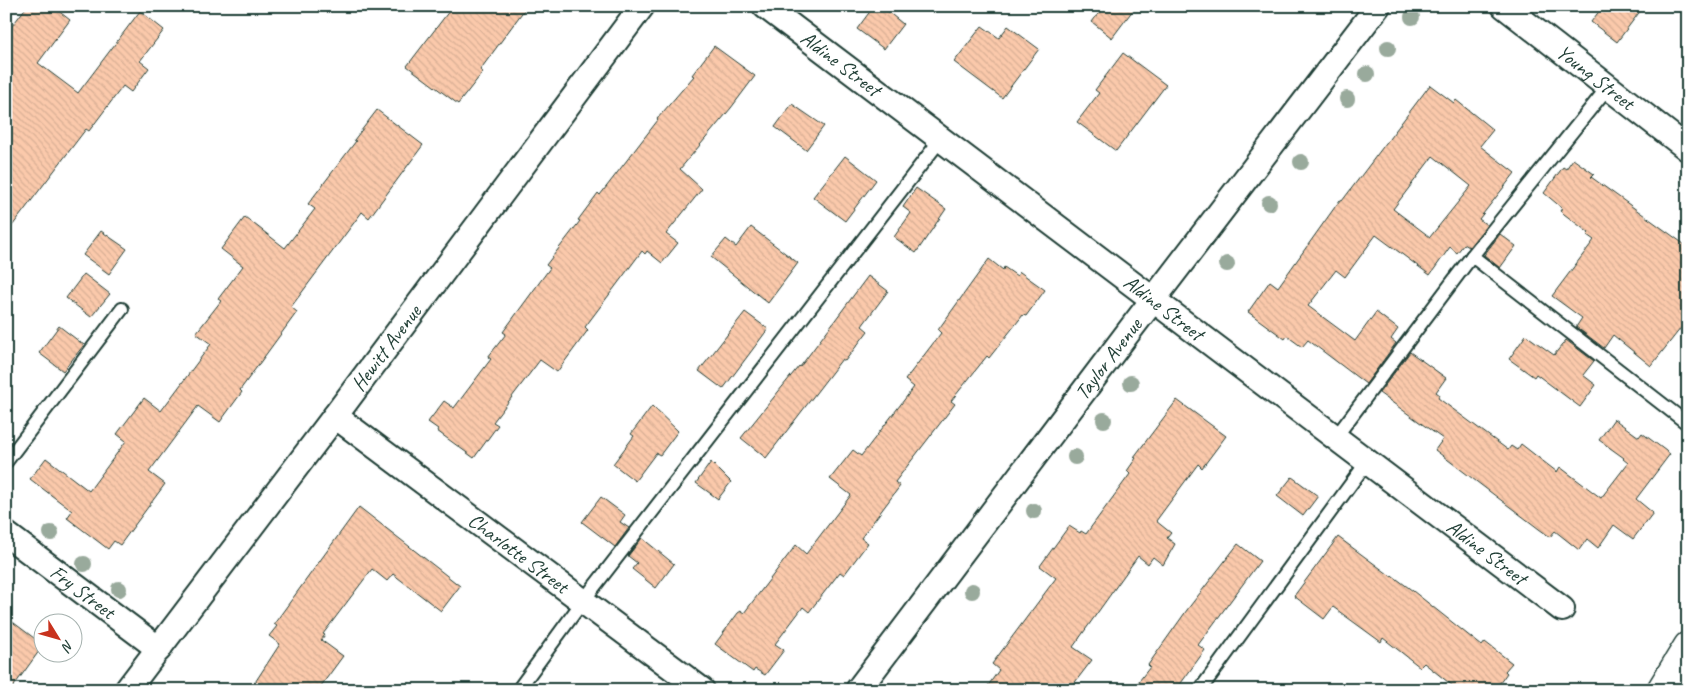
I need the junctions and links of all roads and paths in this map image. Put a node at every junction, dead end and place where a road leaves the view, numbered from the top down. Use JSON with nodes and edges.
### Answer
{"nodes":[{"id":1,"x":642,"y":6,"type":"edge"},
{"id":2,"x":765,"y":6,"type":"edge"},
{"id":3,"x":1378,"y":6,"type":"edge"},
{"id":4,"x":1504,"y":6,"type":"edge"},
{"id":5,"x":1608,"y":87,"type":"junction"},
{"id":6,"x":941,"y":139,"type":"junction"},
{"id":7,"x":1688,"y":149,"type":"edge"},
{"id":8,"x":1472,"y":256,"type":"junction"},
{"id":9,"x":1152,"y":300,"type":"junction"},
{"id":10,"x":122,"y":308,"type":"dead end"},
{"id":11,"x":335,"y":416,"type":"junction"},
{"id":12,"x":1688,"y":424,"type":"edge"},
{"id":13,"x":1335,"y":438,"type":"junction"},
{"id":14,"x":6,"y":462,"type":"edge"},
{"id":15,"x":1367,"y":462,"type":"junction"},
{"id":16,"x":6,"y":534,"type":"edge"},
{"id":17,"x":583,"y":601,"type":"junction"},
{"id":18,"x":1562,"y":609,"type":"dead end"},
{"id":19,"x":1688,"y":646,"type":"edge"},
{"id":20,"x":159,"y":648,"type":"junction"},
{"id":21,"x":127,"y":690,"type":"edge"},
{"id":22,"x":518,"y":690,"type":"edge"},
{"id":23,"x":702,"y":690,"type":"edge"},
{"id":24,"x":858,"y":690,"type":"edge"},
{"id":25,"x":1200,"y":690,"type":"edge"},
{"id":26,"x":1661,"y":690,"type":"edge"}],
"edges":[{"from":1,"to":11,"type":"street","name":"Hewitt Avenue"},
{"from":2,"to":6,"type":"street","name":"Aldine Street"},
{"from":3,"to":9,"type":"street","name":"Taylor Avenue"},
{"from":4,"to":5,"type":"street","name":"Young Street"},
{"from":5,"to":7,"type":"street","name":"Young Street"},
{"from":5,"to":8,"type":"lane"},
{"from":6,"to":9,"type":"street","name":"Aldine Street"},
{"from":6,"to":17,"type":"lane"},
{"from":8,"to":12,"type":"lane"},
{"from":8,"to":13,"type":"lane"},
{"from":9,"to":13,"type":"street","name":"Aldine Street"},
{"from":9,"to":24,"type":"street","name":"Taylor Avenue"},
{"from":10,"to":14,"type":"lane"},
{"from":11,"to":17,"type":"street","name":"Charlotte Street"},
{"from":11,"to":20,"type":"street","name":"Hewitt Avenue"},
{"from":13,"to":15,"type":"street","name":"Aldine Street"},
{"from":15,"to":18,"type":"street","name":"Aldine Street"},
{"from":15,"to":25,"type":"lane"},
{"from":16,"to":20,"type":"street","name":"Fry Street"},
{"from":17,"to":22,"type":"lane"},
{"from":17,"to":23,"type":"street","name":"Charlotte Street"},
{"from":19,"to":26,"type":"main road"},
{"from":20,"to":21,"type":"street","name":"Hewitt Avenue"}]}
